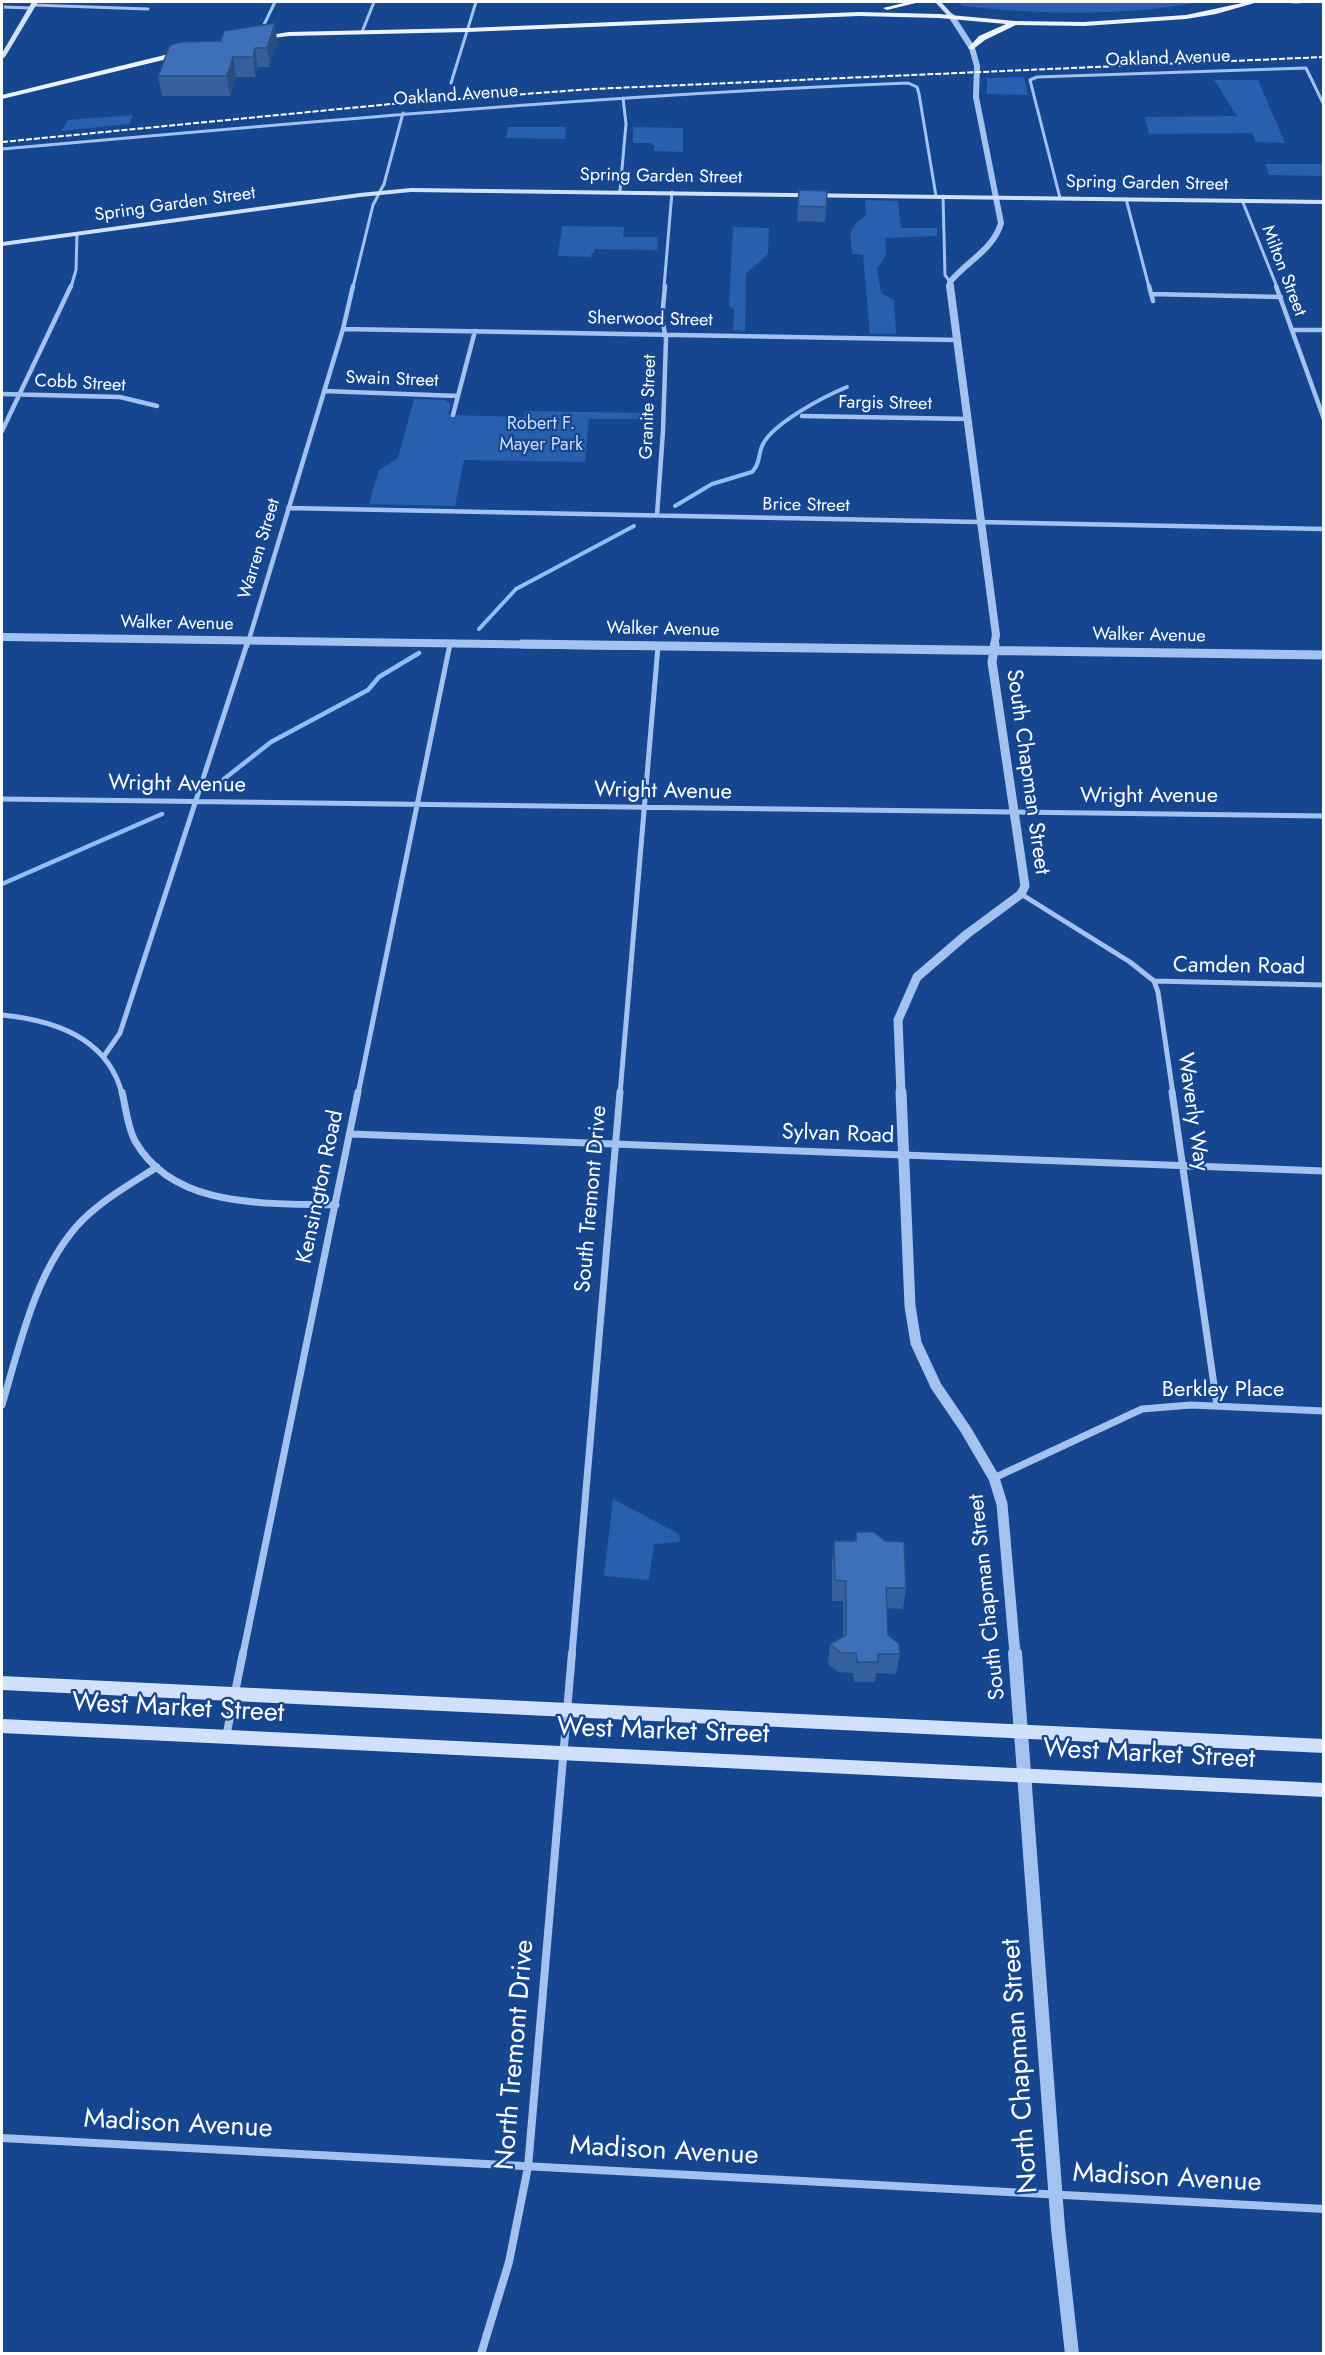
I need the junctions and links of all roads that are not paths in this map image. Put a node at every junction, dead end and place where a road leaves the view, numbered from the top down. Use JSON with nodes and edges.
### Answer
{"nodes":[{"id":1,"x":275,"y":2,"type":"edge"},
{"id":2,"x":374,"y":2,"type":"edge"},
{"id":3,"x":476,"y":2,"type":"edge"},
{"id":4,"x":916,"y":2,"type":"edge"},
{"id":5,"x":938,"y":2,"type":"edge"},
{"id":6,"x":948,"y":2,"type":"edge"},
{"id":7,"x":1219,"y":2,"type":"edge"},
{"id":8,"x":1254,"y":2,"type":"edge"},
{"id":9,"x":1293,"y":2,"type":"edge"},
{"id":10,"x":1299,"y":2,"type":"edge"},
{"id":11,"x":33,"y":5,"type":"edge"},
{"id":12,"x":2,"y":7,"type":"edge"},
{"id":13,"x":148,"y":9,"type":"dead end"},
{"id":14,"x":859,"y":14,"type":"junction"},
{"id":15,"x":1203,"y":14,"type":"junction"},
{"id":16,"x":952,"y":17,"type":"junction"},
{"id":17,"x":1015,"y":23,"type":"junction"},
{"id":18,"x":467,"y":30,"type":"junction"},
{"id":19,"x":362,"y":32,"type":"junction"},
{"id":20,"x":260,"y":37,"type":"junction"},
{"id":21,"x":249,"y":39,"type":"edge"},
{"id":22,"x":972,"y":48,"type":"junction"},
{"id":23,"x":195,"y":50,"type":"edge"},
{"id":24,"x":2,"y":57,"type":"edge"},
{"id":25,"x":98,"y":73,"type":"junction"},
{"id":26,"x":451,"y":83,"type":"dead end"},
{"id":27,"x":2,"y":89,"type":"edge"},
{"id":28,"x":2,"y":97,"type":"edge"},
{"id":29,"x":622,"y":98,"type":"junction"},
{"id":30,"x":1323,"y":105,"type":"edge"},
{"id":31,"x":403,"y":112,"type":"junction"},
{"id":32,"x":2,"y":149,"type":"edge"},
{"id":33,"x":620,"y":191,"type":"junction"},
{"id":34,"x":380,"y":192,"type":"junction"},
{"id":35,"x":672,"y":192,"type":"junction"},
{"id":36,"x":939,"y":196,"type":"junction"},
{"id":37,"x":997,"y":197,"type":"junction"},
{"id":38,"x":1060,"y":198,"type":"junction"},
{"id":39,"x":1126,"y":199,"type":"junction"},
{"id":40,"x":1242,"y":200,"type":"junction"},
{"id":41,"x":1323,"y":202,"type":"edge"},
{"id":42,"x":77,"y":234,"type":"junction"},
{"id":43,"x":2,"y":244,"type":"edge"},
{"id":44,"x":950,"y":282,"type":"junction"},
{"id":45,"x":1151,"y":294,"type":"junction"},
{"id":46,"x":1281,"y":297,"type":"junction"},
{"id":47,"x":1153,"y":301,"type":"dead end"},
{"id":48,"x":343,"y":329,"type":"junction"},
{"id":49,"x":1292,"y":330,"type":"junction"},
{"id":50,"x":1323,"y":330,"type":"edge"},
{"id":51,"x":475,"y":331,"type":"junction"},
{"id":52,"x":664,"y":334,"type":"junction"},
{"id":53,"x":958,"y":340,"type":"junction"},
{"id":54,"x":324,"y":391,"type":"junction"},
{"id":55,"x":2,"y":394,"type":"edge"},
{"id":56,"x":19,"y":394,"type":"junction"},
{"id":57,"x":458,"y":396,"type":"junction"},
{"id":58,"x":157,"y":406,"type":"dead end"},
{"id":59,"x":453,"y":415,"type":"dead end"},
{"id":60,"x":802,"y":416,"type":"dead end"},
{"id":61,"x":968,"y":419,"type":"junction"},
{"id":62,"x":1323,"y":419,"type":"edge"},
{"id":63,"x":2,"y":431,"type":"edge"},
{"id":64,"x":288,"y":508,"type":"junction"},
{"id":65,"x":657,"y":515,"type":"junction"},
{"id":66,"x":980,"y":524,"type":"junction"},
{"id":67,"x":1323,"y":530,"type":"edge"},
{"id":68,"x":2,"y":637,"type":"edge"},
{"id":69,"x":248,"y":642,"type":"junction"},
{"id":70,"x":450,"y":644,"type":"junction"},
{"id":71,"x":658,"y":646,"type":"junction"},
{"id":72,"x":992,"y":651,"type":"junction"},
{"id":73,"x":1323,"y":655,"type":"edge"},
{"id":74,"x":2,"y":799,"type":"edge"},
{"id":75,"x":194,"y":802,"type":"junction"},
{"id":76,"x":417,"y":805,"type":"junction"},
{"id":77,"x":644,"y":808,"type":"junction"},
{"id":78,"x":1015,"y":813,"type":"junction"},
{"id":79,"x":1323,"y":816,"type":"edge"},
{"id":80,"x":1021,"y":894,"type":"junction"},
{"id":81,"x":1154,"y":981,"type":"junction"},
{"id":82,"x":1323,"y":985,"type":"edge"},
{"id":83,"x":2,"y":1015,"type":"edge"},
{"id":84,"x":104,"y":1056,"type":"junction"},
{"id":85,"x":351,"y":1134,"type":"junction"},
{"id":86,"x":615,"y":1144,"type":"junction"},
{"id":87,"x":903,"y":1156,"type":"junction"},
{"id":88,"x":1184,"y":1166,"type":"junction"},
{"id":89,"x":157,"y":1167,"type":"junction"},
{"id":90,"x":1323,"y":1171,"type":"edge"},
{"id":91,"x":336,"y":1205,"type":"junction"},
{"id":92,"x":2,"y":1405,"type":"edge"},
{"id":93,"x":1217,"y":1406,"type":"junction"},
{"id":94,"x":1323,"y":1411,"type":"edge"},
{"id":95,"x":994,"y":1478,"type":"junction"},
{"id":96,"x":2,"y":1683,"type":"edge"},
{"id":97,"x":235,"y":1693,"type":"junction"},
{"id":98,"x":566,"y":1710,"type":"junction"},
{"id":99,"x":2,"y":1726,"type":"edge"},
{"id":100,"x":1022,"y":1732,"type":"junction"},
{"id":101,"x":225,"y":1737,"type":"junction"},
{"id":102,"x":1323,"y":1746,"type":"edge"},
{"id":103,"x":562,"y":1755,"type":"junction"},
{"id":104,"x":1025,"y":1774,"type":"junction"},
{"id":105,"x":1323,"y":1790,"type":"edge"},
{"id":106,"x":2,"y":2138,"type":"edge"},
{"id":107,"x":528,"y":2167,"type":"junction"},
{"id":108,"x":1056,"y":2196,"type":"junction"},
{"id":109,"x":1323,"y":2209,"type":"edge"},
{"id":110,"x":481,"y":2354,"type":"edge"},
{"id":111,"x":1071,"y":2354,"type":"edge"}],
"edges":[{"from":1,"to":20,"type":"street"},
{"from":2,"to":19,"type":"street"},
{"from":3,"to":18,"type":"street"},
{"from":4,"to":14,"type":"main road"},
{"from":5,"to":16,"type":"main road"},
{"from":6,"to":16,"type":"main road"},
{"from":7,"to":15,"type":"main road"},
{"from":7,"to":16,"type":"main road"},
{"from":8,"to":15,"type":"main road"},
{"from":9,"to":10,"type":"street"},
{"from":11,"to":12,"type":"street"},
{"from":11,"to":13,"type":"street"},
{"from":11,"to":24,"type":"main road"},
{"from":14,"to":16,"type":"main road"},
{"from":14,"to":18,"type":"main road"},
{"from":15,"to":17,"type":"main road"},
{"from":16,"to":17,"type":"main road"},
{"from":16,"to":22,"type":"street"},
{"from":17,"to":22,"type":"main road"},
{"from":18,"to":19,"type":"main road"},
{"from":18,"to":26,"type":"street"},
{"from":19,"to":20,"type":"main road"},
{"from":20,"to":21,"type":"main road"},
{"from":22,"to":37,"type":"street"},
{"from":23,"to":25,"type":"main road"},
{"from":25,"to":27,"type":"main road"},
{"from":25,"to":28,"type":"main road"},
{"from":29,"to":31,"type":"street","name":"Oakland Avenue"},
{"from":29,"to":33,"type":"street"},
{"from":29,"to":36,"type":"street","name":"Oakland Avenue"},
{"from":30,"to":38,"type":"street","name":"Oakland Avenue"},
{"from":31,"to":32,"type":"street","name":"Oakland Avenue"},
{"from":31,"to":34,"type":"street","name":"Warren Street"},
{"from":33,"to":34,"type":"main road","name":"Spring Garden Street"},
{"from":33,"to":35,"type":"main road","name":"Spring Garden Street"},
{"from":34,"to":42,"type":"main road","name":"Spring Garden Street"},
{"from":34,"to":48,"type":"street","name":"Warren Street"},
{"from":35,"to":36,"type":"main road","name":"Spring Garden Street"},
{"from":35,"to":52,"type":"street","name":"Granite Street"},
{"from":36,"to":37,"type":"main road","name":"Spring Garden Street"},
{"from":36,"to":44,"type":"street"},
{"from":37,"to":38,"type":"main road","name":"Spring Garden Street"},
{"from":37,"to":44,"type":"street"},
{"from":38,"to":39,"type":"main road","name":"Spring Garden Street"},
{"from":39,"to":40,"type":"main road","name":"Spring Garden Street"},
{"from":39,"to":45,"type":"street"},
{"from":40,"to":41,"type":"main road","name":"Spring Garden Street"},
{"from":40,"to":46,"type":"street","name":"Milton Street"},
{"from":42,"to":43,"type":"main road","name":"Spring Garden Street"},
{"from":42,"to":56,"type":"street"},
{"from":44,"to":53,"type":"street","name":"South Chapman Street"},
{"from":45,"to":46,"type":"street"},
{"from":45,"to":47,"type":"street"},
{"from":46,"to":49,"type":"street","name":"Milton Street"},
{"from":48,"to":51,"type":"street","name":"Sherwood Street"},
{"from":48,"to":54,"type":"street","name":"Warren Street"},
{"from":49,"to":50,"type":"street"},
{"from":49,"to":62,"type":"street","name":"Milton Street"},
{"from":51,"to":52,"type":"street","name":"Sherwood Street"},
{"from":51,"to":57,"type":"street"},
{"from":52,"to":53,"type":"street","name":"Sherwood Street"},
{"from":52,"to":65,"type":"street","name":"Granite Street"},
{"from":53,"to":61,"type":"street","name":"South Chapman Street"},
{"from":54,"to":57,"type":"street","name":"Swain Street"},
{"from":54,"to":64,"type":"street","name":"Warren Street"},
{"from":55,"to":56,"type":"street","name":"Cobb Street"},
{"from":56,"to":58,"type":"street","name":"Cobb Street"},
{"from":56,"to":63,"type":"street"},
{"from":57,"to":59,"type":"street"},
{"from":60,"to":61,"type":"street","name":"Fargis Street"},
{"from":61,"to":66,"type":"street","name":"South Chapman Street"},
{"from":64,"to":65,"type":"street","name":"Brice Street"},
{"from":64,"to":69,"type":"street","name":"Warren Street"},
{"from":65,"to":66,"type":"street","name":"Brice Street"},
{"from":66,"to":67,"type":"street","name":"Brice Street"},
{"from":66,"to":72,"type":"street","name":"South Chapman Street"},
{"from":68,"to":69,"type":"street","name":"Walker Avenue"},
{"from":69,"to":70,"type":"street","name":"Walker Avenue"},
{"from":69,"to":75,"type":"street","name":"Warren Street"},
{"from":70,"to":71,"type":"street","name":"Walker Avenue"},
{"from":70,"to":76,"type":"street","name":"Kensington Road"},
{"from":71,"to":72,"type":"street","name":"Walker Avenue"},
{"from":71,"to":77,"type":"street","name":"South Tremont Drive"},
{"from":72,"to":73,"type":"street","name":"Walker Avenue"},
{"from":72,"to":78,"type":"street","name":"South Chapman Street"},
{"from":74,"to":75,"type":"street","name":"Wright Avenue"},
{"from":75,"to":76,"type":"street","name":"Wright Avenue"},
{"from":75,"to":84,"type":"street","name":"Warren Street"},
{"from":76,"to":77,"type":"street","name":"Wright Avenue"},
{"from":76,"to":85,"type":"street","name":"Kensington Road"},
{"from":77,"to":78,"type":"street","name":"Wright Avenue"},
{"from":77,"to":86,"type":"street","name":"South Tremont Drive"},
{"from":78,"to":79,"type":"street","name":"Wright Avenue"},
{"from":78,"to":80,"type":"street","name":"South Chapman Street"},
{"from":80,"to":81,"type":"street"},
{"from":80,"to":87,"type":"street","name":"South Chapman Street"},
{"from":81,"to":82,"type":"street","name":"Camden Road"},
{"from":81,"to":88,"type":"street","name":"Waverly Way"},
{"from":83,"to":84,"type":"street"},
{"from":84,"to":89,"type":"street"},
{"from":85,"to":86,"type":"street","name":"Sylvan Road"},
{"from":85,"to":91,"type":"street","name":"Kensington Road"},
{"from":86,"to":87,"type":"street","name":"Sylvan Road"},
{"from":86,"to":98,"type":"street","name":"South Tremont Drive"},
{"from":87,"to":88,"type":"street","name":"Sylvan Road"},
{"from":87,"to":95,"type":"street","name":"South Chapman Street"},
{"from":88,"to":90,"type":"street","name":"Sylvan Road"},
{"from":88,"to":93,"type":"street","name":"Waverly Way"},
{"from":89,"to":91,"type":"street"},
{"from":89,"to":92,"type":"street"},
{"from":91,"to":97,"type":"street","name":"Kensington Road"},
{"from":93,"to":94,"type":"street","name":"Berkley Place"},
{"from":93,"to":95,"type":"street","name":"Berkley Place"},
{"from":95,"to":100,"type":"street","name":"South Chapman Street"},
{"from":96,"to":97,"type":"main road","name":"West Market Street"},
{"from":97,"to":98,"type":"main road","name":"West Market Street"},
{"from":97,"to":101,"type":"street","name":"Kensington Road"},
{"from":98,"to":100,"type":"main road","name":"West Market Street"},
{"from":98,"to":103,"type":"street","name":"South Tremont Drive"},
{"from":99,"to":101,"type":"main road","name":"West Market Street"},
{"from":100,"to":102,"type":"main road","name":"West Market Street"},
{"from":100,"to":104,"type":"street","name":"South Chapman Street"},
{"from":101,"to":103,"type":"main road","name":"West Market Street"},
{"from":103,"to":104,"type":"main road","name":"West Market Street"},
{"from":103,"to":107,"type":"street","name":"North Tremont Drive"},
{"from":104,"to":105,"type":"main road","name":"West Market Street"},
{"from":104,"to":108,"type":"street","name":"North Chapman Street"},
{"from":106,"to":107,"type":"street","name":"Madison Avenue"},
{"from":107,"to":108,"type":"street","name":"Madison Avenue"},
{"from":107,"to":110,"type":"street","name":"North Tremont Drive"},
{"from":108,"to":109,"type":"street","name":"Madison Avenue"},
{"from":108,"to":111,"type":"street","name":"North Chapman Street"}]}
